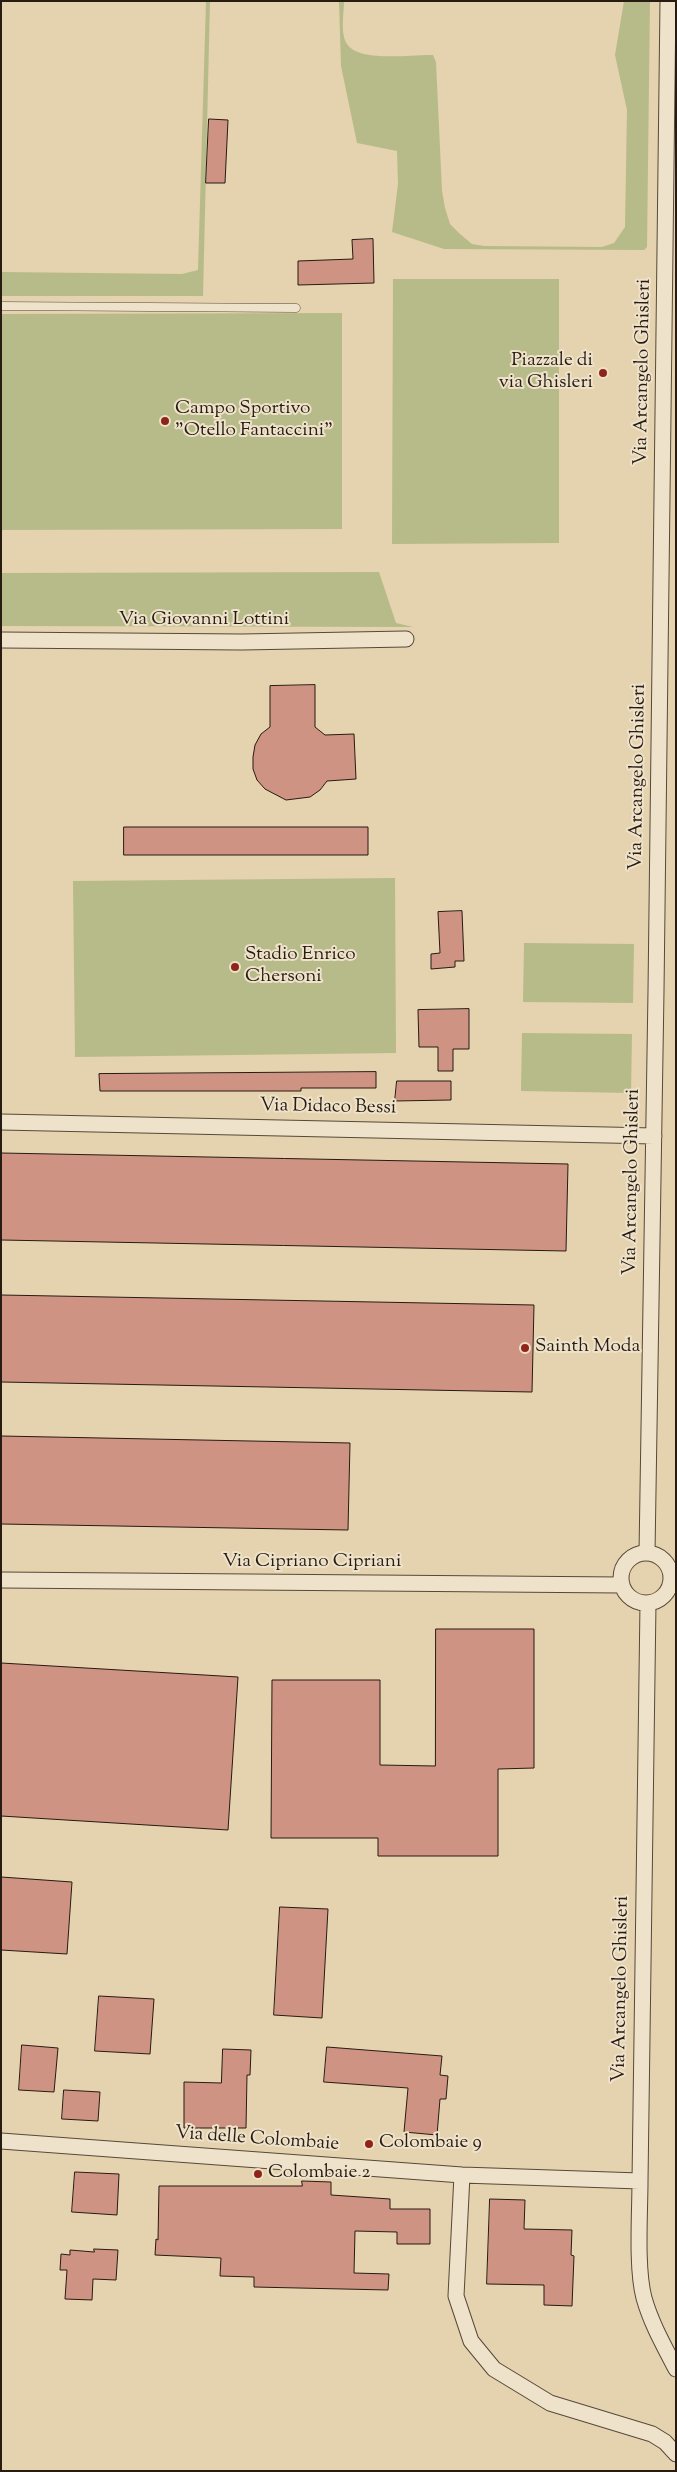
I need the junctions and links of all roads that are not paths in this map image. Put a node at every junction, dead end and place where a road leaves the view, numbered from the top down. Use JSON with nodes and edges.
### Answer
{"nodes":[{"id":1,"x":668,"y":1,"type":"edge"},
{"id":2,"x":1,"y":306,"type":"edge"},
{"id":3,"x":296,"y":308,"type":"dead end"},
{"id":4,"x":1,"y":640,"type":"edge"},
{"id":5,"x":406,"y":640,"type":"dead end"},
{"id":6,"x":1,"y":1122,"type":"edge"},
{"id":7,"x":654,"y":1136,"type":"junction"},
{"id":8,"x":647,"y":1553,"type":"junction"},
{"id":9,"x":1,"y":1580,"type":"edge"},
{"id":10,"x":674,"y":1583,"type":"edge"},
{"id":11,"x":622,"y":1586,"type":"junction"},
{"id":12,"x":648,"y":1604,"type":"junction"},
{"id":13,"x":1,"y":2141,"type":"edge"},
{"id":14,"x":462,"y":2175,"type":"junction"},
{"id":15,"x":640,"y":2181,"type":"junction"},
{"id":16,"x":676,"y":2369,"type":"edge"},
{"id":17,"x":676,"y":2454,"type":"edge"}],
"edges":[{"from":1,"to":7,"type":"street","name":"Via Arcangelo Ghisleri"},
{"from":2,"to":3,"type":"lane"},
{"from":4,"to":5,"type":"street","name":"Via Giovanni Lottini"},
{"from":6,"to":7,"type":"street","name":"Via Didaco Bessi"},
{"from":7,"to":8,"type":"street","name":"Via Arcangelo Ghisleri"},
{"from":8,"to":10,"type":"street"},
{"from":8,"to":11,"type":"street"},
{"from":9,"to":11,"type":"street","name":"Via Cipriano Cipriani"},
{"from":10,"to":12,"type":"street"},
{"from":11,"to":12,"type":"street"},
{"from":12,"to":15,"type":"street","name":"Via Arcangelo Ghisleri"},
{"from":13,"to":14,"type":"street","name":"Via delle Colombaie"},
{"from":14,"to":15,"type":"street","name":"Via delle Colombaie"},
{"from":14,"to":17,"type":"street"},
{"from":15,"to":16,"type":"street","name":"Via Arcangelo Ghisleri"}]}
